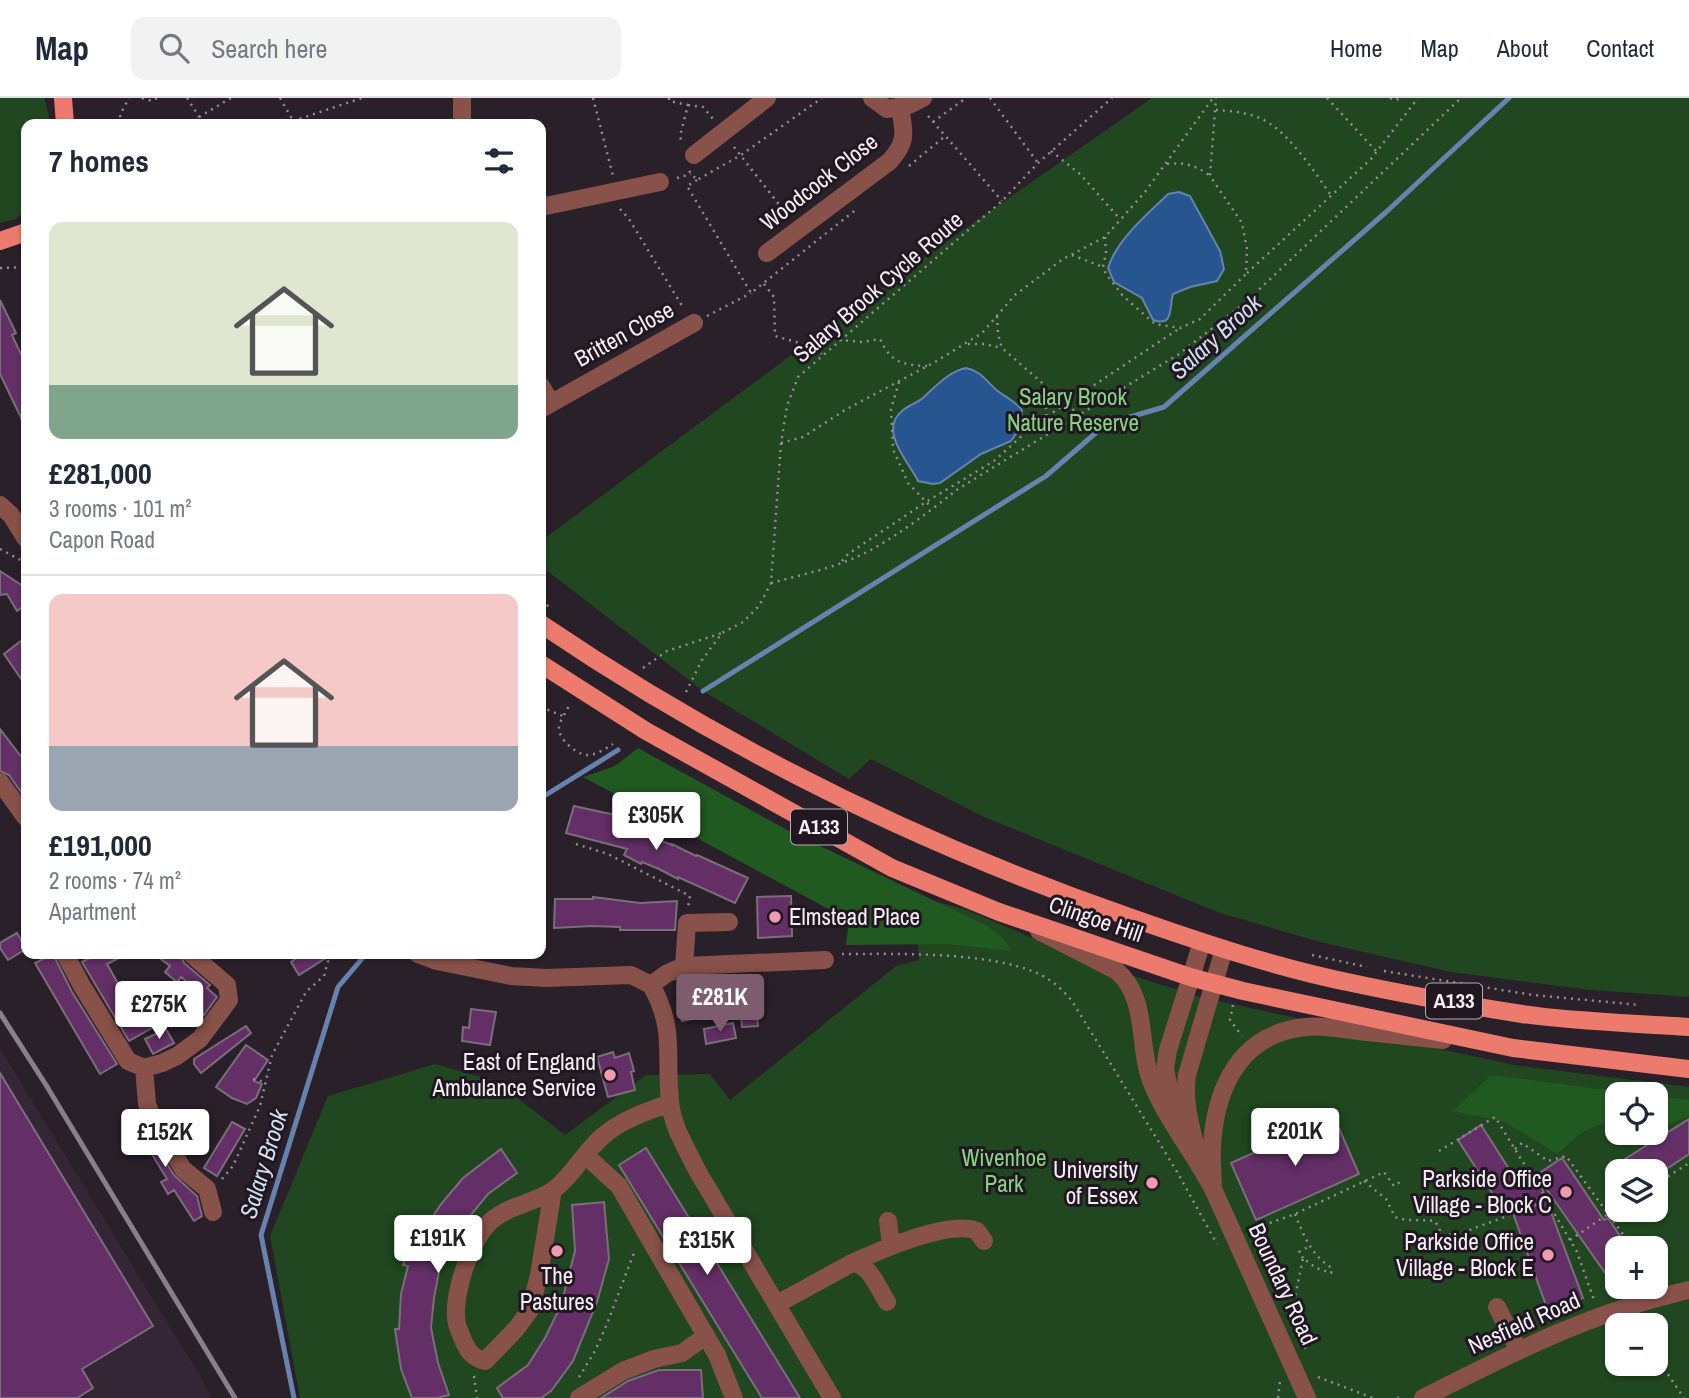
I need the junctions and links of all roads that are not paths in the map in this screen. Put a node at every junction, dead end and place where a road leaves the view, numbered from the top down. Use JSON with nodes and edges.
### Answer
{"nodes":[{"id":1,"x":63,"y":98,"type":"edge"},
{"id":2,"x":462,"y":98,"type":"edge"},
{"id":3,"x":767,"y":98,"type":"edge"},
{"id":4,"x":872,"y":98,"type":"edge"},
{"id":5,"x":913,"y":102,"type":"edge"},
{"id":6,"x":65,"y":119,"type":"edge"},
{"id":7,"x":462,"y":119,"type":"edge"},
{"id":8,"x":694,"y":155,"type":"dead end"},
{"id":9,"x":660,"y":182,"type":"dead end"},
{"id":10,"x":546,"y":206,"type":"edge"},
{"id":11,"x":21,"y":234,"type":"edge"},
{"id":12,"x":0,"y":241,"type":"edge"},
{"id":13,"x":767,"y":253,"type":"dead end"},
{"id":14,"x":694,"y":323,"type":"road end"},
{"id":15,"x":546,"y":406,"type":"edge"},
{"id":16,"x":0,"y":505,"type":"edge"},
{"id":17,"x":21,"y":531,"type":"edge"},
{"id":18,"x":546,"y":627,"type":"edge"},
{"id":19,"x":546,"y":667,"type":"edge"},
{"id":20,"x":0,"y":782,"type":"edge"},
{"id":21,"x":21,"y":811,"type":"edge"},
{"id":22,"x":999,"y":912,"type":"junction"},
{"id":23,"x":729,"y":922,"type":"dead end"},
{"id":24,"x":1202,"y":942,"type":"junction"},
{"id":25,"x":1224,"y":949,"type":"junction"},
{"id":26,"x":68,"y":959,"type":"edge"},
{"id":27,"x":197,"y":959,"type":"edge"},
{"id":28,"x":434,"y":959,"type":"edge"},
{"id":29,"x":825,"y":960,"type":"road end"},
{"id":30,"x":684,"y":966,"type":"junction"},
{"id":31,"x":1190,"y":977,"type":"junction"},
{"id":32,"x":1214,"y":984,"type":"junction"},
{"id":33,"x":652,"y":985,"type":"junction"},
{"id":34,"x":1689,"y":1027,"type":"edge"},
{"id":35,"x":1513,"y":1048,"type":"junction"},
{"id":36,"x":144,"y":1068,"type":"junction"},
{"id":37,"x":1689,"y":1069,"type":"edge"},
{"id":38,"x":670,"y":1102,"type":"junction"},
{"id":39,"x":1181,"y":1139,"type":"junction"},
{"id":40,"x":585,"y":1155,"type":"junction"},
{"id":41,"x":1200,"y":1165,"type":"junction"},
{"id":42,"x":553,"y":1190,"type":"junction"},
{"id":43,"x":1214,"y":1191,"type":"junction"},
{"id":44,"x":213,"y":1212,"type":"dead end"},
{"id":45,"x":888,"y":1221,"type":"dead end"},
{"id":46,"x":984,"y":1241,"type":"dead end"},
{"id":47,"x":891,"y":1245,"type":"junction"},
{"id":48,"x":852,"y":1263,"type":"junction"},
{"id":49,"x":1689,"y":1290,"type":"edge"},
{"id":50,"x":887,"y":1302,"type":"dead end"},
{"id":51,"x":777,"y":1304,"type":"junction"},
{"id":52,"x":1497,"y":1307,"type":"dead end"},
{"id":53,"x":706,"y":1336,"type":"junction"},
{"id":54,"x":1518,"y":1349,"type":"junction"},
{"id":55,"x":579,"y":1398,"type":"edge"},
{"id":56,"x":734,"y":1398,"type":"edge"},
{"id":57,"x":832,"y":1398,"type":"edge"},
{"id":58,"x":1307,"y":1398,"type":"edge"},
{"id":59,"x":1423,"y":1398,"type":"edge"}],
"edges":[{"from":1,"to":6,"type":"main road"},
{"from":2,"to":7,"type":"street"},
{"from":3,"to":8,"type":"street"},
{"from":4,"to":5,"type":"street"},
{"from":5,"to":13,"type":"street","name":"Woodcock Close"},
{"from":9,"to":10,"type":"street"},
{"from":11,"to":12,"type":"main road"},
{"from":14,"to":15,"type":"street","name":"Britten Close"},
{"from":16,"to":17,"type":"street"},
{"from":18,"to":24,"type":"main road","name":"Clingoe Hill","number":"A133"},
{"from":19,"to":22,"type":"main road","name":"Clingoe Hill","number":"A133"},
{"from":20,"to":21,"type":"street"},
{"from":22,"to":31,"type":"main road","name":"Clingoe Hill","number":"A133"},
{"from":22,"to":39,"type":"street","name":"Boundary Road"},
{"from":23,"to":30,"type":"street"},
{"from":24,"to":25,"type":"main road","number":"A133"},
{"from":24,"to":31,"type":"street","name":"Boundary Road"},
{"from":25,"to":32,"type":"street","name":"Boundary Road"},
{"from":25,"to":34,"type":"main road","number":"A133"},
{"from":26,"to":36,"type":"street"},
{"from":27,"to":36,"type":"street"},
{"from":28,"to":33,"type":"street"},
{"from":29,"to":30,"type":"street"},
{"from":30,"to":33,"type":"street"},
{"from":31,"to":32,"type":"main road","name":"Clingoe Hill","number":"A133"},
{"from":31,"to":39,"type":"street","name":"Boundary Road"},
{"from":32,"to":35,"type":"main road","name":"Clingoe Hill","number":"A133"},
{"from":32,"to":41,"type":"street","name":"Boundary Road"},
{"from":33,"to":38,"type":"street"},
{"from":35,"to":37,"type":"main road","name":"Clingoe Hill","number":"A133"},
{"from":35,"to":43,"type":"street","name":"Boundary Road"},
{"from":36,"to":44,"type":"street"},
{"from":38,"to":40,"type":"street"},
{"from":38,"to":51,"type":"street"},
{"from":39,"to":41,"type":"street","name":"Boundary Road"},
{"from":40,"to":42,"type":"street"},
{"from":40,"to":53,"type":"street"},
{"from":41,"to":43,"type":"street","name":"Boundary Road"},
{"from":42,"to":42,"type":"street"},
{"from":43,"to":58,"type":"street","name":"Boundary Road"},
{"from":45,"to":47,"type":"street"},
{"from":46,"to":47,"type":"street"},
{"from":47,"to":48,"type":"street"},
{"from":48,"to":50,"type":"street"},
{"from":48,"to":51,"type":"street"},
{"from":49,"to":54,"type":"street","name":"Nesfield Road"},
{"from":51,"to":57,"type":"street"},
{"from":52,"to":54,"type":"street"},
{"from":53,"to":55,"type":"street"},
{"from":53,"to":56,"type":"street"},
{"from":54,"to":59,"type":"street","name":"Nesfield Road"}]}
